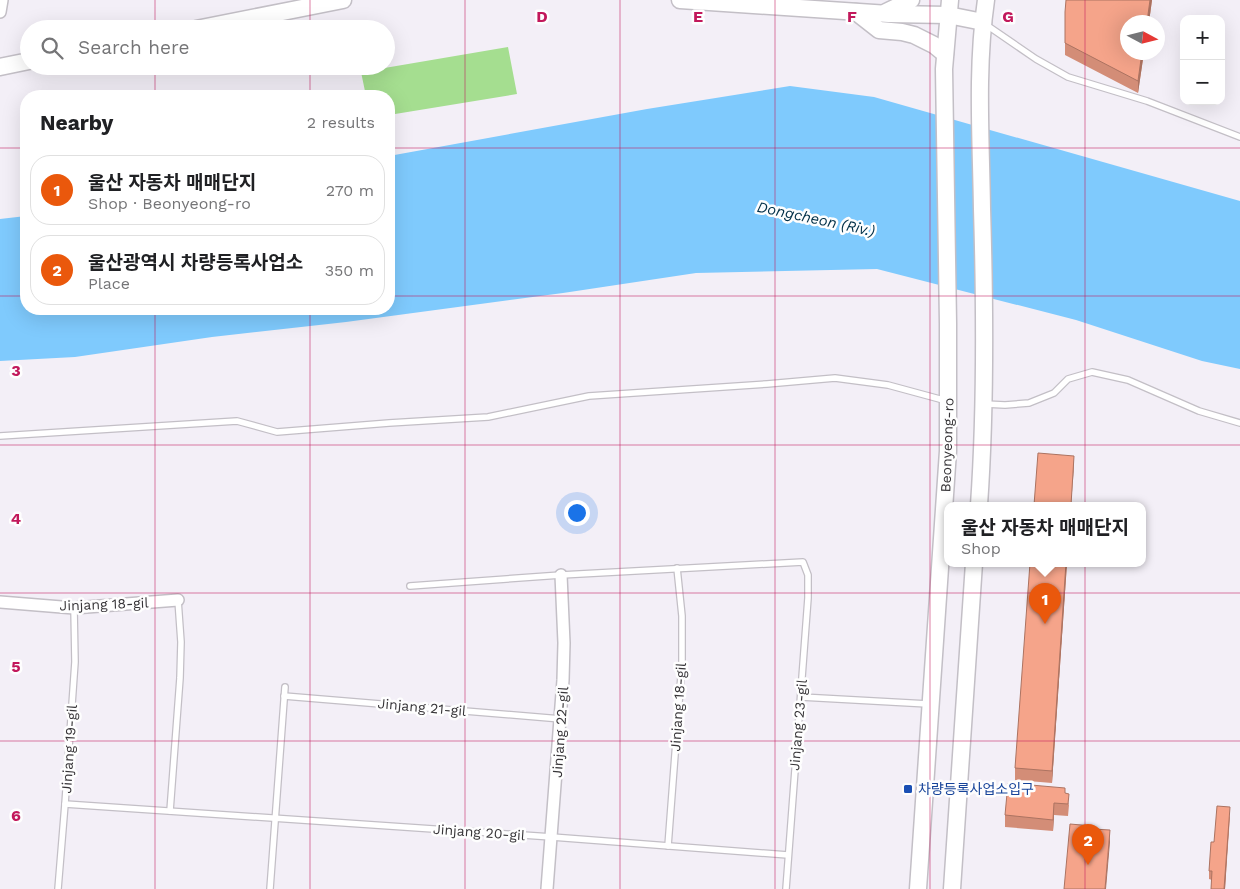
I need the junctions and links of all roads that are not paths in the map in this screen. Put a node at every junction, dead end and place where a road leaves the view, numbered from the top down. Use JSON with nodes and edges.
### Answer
{"nodes":[{"id":1,"x":2,"y":0,"type":"edge"},
{"id":2,"x":343,"y":0,"type":"edge"},
{"id":3,"x":680,"y":0,"type":"edge"},
{"id":4,"x":911,"y":0,"type":"edge"},
{"id":5,"x":986,"y":0,"type":"edge"},
{"id":6,"x":754,"y":2,"type":"edge"},
{"id":7,"x":949,"y":8,"type":"edge"},
{"id":8,"x":0,"y":12,"type":"edge"},
{"id":9,"x":856,"y":12,"type":"junction"},
{"id":10,"x":883,"y":14,"type":"junction"},
{"id":11,"x":242,"y":20,"type":"edge"},
{"id":12,"x":983,"y":22,"type":"junction"},
{"id":13,"x":945,"y":51,"type":"junction"},
{"id":14,"x":20,"y":64,"type":"edge"},
{"id":15,"x":0,"y":67,"type":"edge"},
{"id":16,"x":1240,"y":136,"type":"edge"},
{"id":17,"x":949,"y":402,"type":"junction"},
{"id":18,"x":984,"y":404,"type":"junction"},
{"id":19,"x":1240,"y":423,"type":"edge"},
{"id":20,"x":0,"y":436,"type":"edge"},
{"id":21,"x":945,"y":502,"type":"edge"},
{"id":22,"x":979,"y":502,"type":"edge"},
{"id":23,"x":944,"y":511,"type":"edge"},
{"id":24,"x":974,"y":567,"type":"edge"},
{"id":25,"x":677,"y":568,"type":"junction"},
{"id":26,"x":560,"y":575,"type":"junction"},
{"id":27,"x":410,"y":586,"type":"dead end"},
{"id":28,"x":178,"y":600,"type":"joint"},
{"id":29,"x":0,"y":602,"type":"edge"},
{"id":30,"x":74,"y":608,"type":"junction"},
{"id":31,"x":284,"y":687,"type":"dead end"},
{"id":32,"x":284,"y":696,"type":"junction"},
{"id":33,"x":801,"y":697,"type":"junction"},
{"id":34,"x":931,"y":704,"type":"junction"},
{"id":35,"x":561,"y":719,"type":"junction"},
{"id":36,"x":65,"y":804,"type":"junction"},
{"id":37,"x":170,"y":810,"type":"junction"},
{"id":38,"x":275,"y":818,"type":"junction"},
{"id":39,"x":552,"y":837,"type":"junction"},
{"id":40,"x":668,"y":846,"type":"junction"},
{"id":41,"x":788,"y":855,"type":"junction"},
{"id":42,"x":58,"y":889,"type":"edge"},
{"id":43,"x":270,"y":889,"type":"edge"},
{"id":44,"x":547,"y":889,"type":"edge"},
{"id":45,"x":786,"y":889,"type":"edge"},
{"id":46,"x":918,"y":889,"type":"edge"},
{"id":47,"x":952,"y":889,"type":"edge"}],
"edges":[{"from":1,"to":8,"type":"street"},
{"from":2,"to":11,"type":"main road"},
{"from":3,"to":6,"type":"main road"},
{"from":4,"to":10,"type":"main road"},
{"from":5,"to":12,"type":"main road"},
{"from":6,"to":9,"type":"main road"},
{"from":7,"to":10,"type":"main road"},
{"from":7,"to":12,"type":"main road"},
{"from":7,"to":13,"type":"main road","name":"Beonyeong-ro"},
{"from":9,"to":10,"type":"main road"},
{"from":9,"to":13,"type":"main road"},
{"from":12,"to":16,"type":"lane"},
{"from":12,"to":18,"type":"main road"},
{"from":13,"to":17,"type":"main road","name":"Beonyeong-ro"},
{"from":14,"to":15,"type":"main road"},
{"from":17,"to":20,"type":"lane"},
{"from":17,"to":21,"type":"main road","name":"Beonyeong-ro"},
{"from":18,"to":19,"type":"lane"},
{"from":18,"to":22,"type":"main road"},
{"from":23,"to":34,"type":"main road","name":"Beonyeong-ro"},
{"from":24,"to":47,"type":"main road"},
{"from":25,"to":26,"type":"lane"},
{"from":25,"to":33,"type":"lane","name":"Jinjang 23-gil"},
{"from":25,"to":40,"type":"lane","name":"Jinjang 18-gil"},
{"from":26,"to":27,"type":"lane"},
{"from":26,"to":35,"type":"street","name":"Jinjang 22-gil"},
{"from":28,"to":30,"type":"street","name":"Jinjang 18-gil"},
{"from":28,"to":37,"type":"lane"},
{"from":29,"to":30,"type":"street","name":"Jinjang 18-gil"},
{"from":30,"to":36,"type":"lane","name":"Jinjang 19-gil"},
{"from":31,"to":32,"type":"lane"},
{"from":32,"to":35,"type":"lane","name":"Jinjang 21-gil"},
{"from":32,"to":38,"type":"lane"},
{"from":33,"to":34,"type":"lane"},
{"from":33,"to":41,"type":"lane","name":"Jinjang 23-gil"},
{"from":34,"to":46,"type":"main road","name":"Beonyeong-ro"},
{"from":35,"to":39,"type":"street","name":"Jinjang 22-gil"},
{"from":36,"to":37,"type":"lane","name":"Jinjang 20-gil"},
{"from":36,"to":42,"type":"lane","name":"Jinjang 19-gil"},
{"from":37,"to":38,"type":"lane","name":"Jinjang 20-gil"},
{"from":38,"to":39,"type":"lane","name":"Jinjang 20-gil"},
{"from":38,"to":43,"type":"lane"},
{"from":39,"to":40,"type":"lane","name":"Jinjang 20-gil"},
{"from":39,"to":44,"type":"street","name":"Jinjang 22-gil"},
{"from":40,"to":41,"type":"lane","name":"Jinjang 20-gil"},
{"from":41,"to":45,"type":"lane","name":"Jinjang 23-gil"}]}
